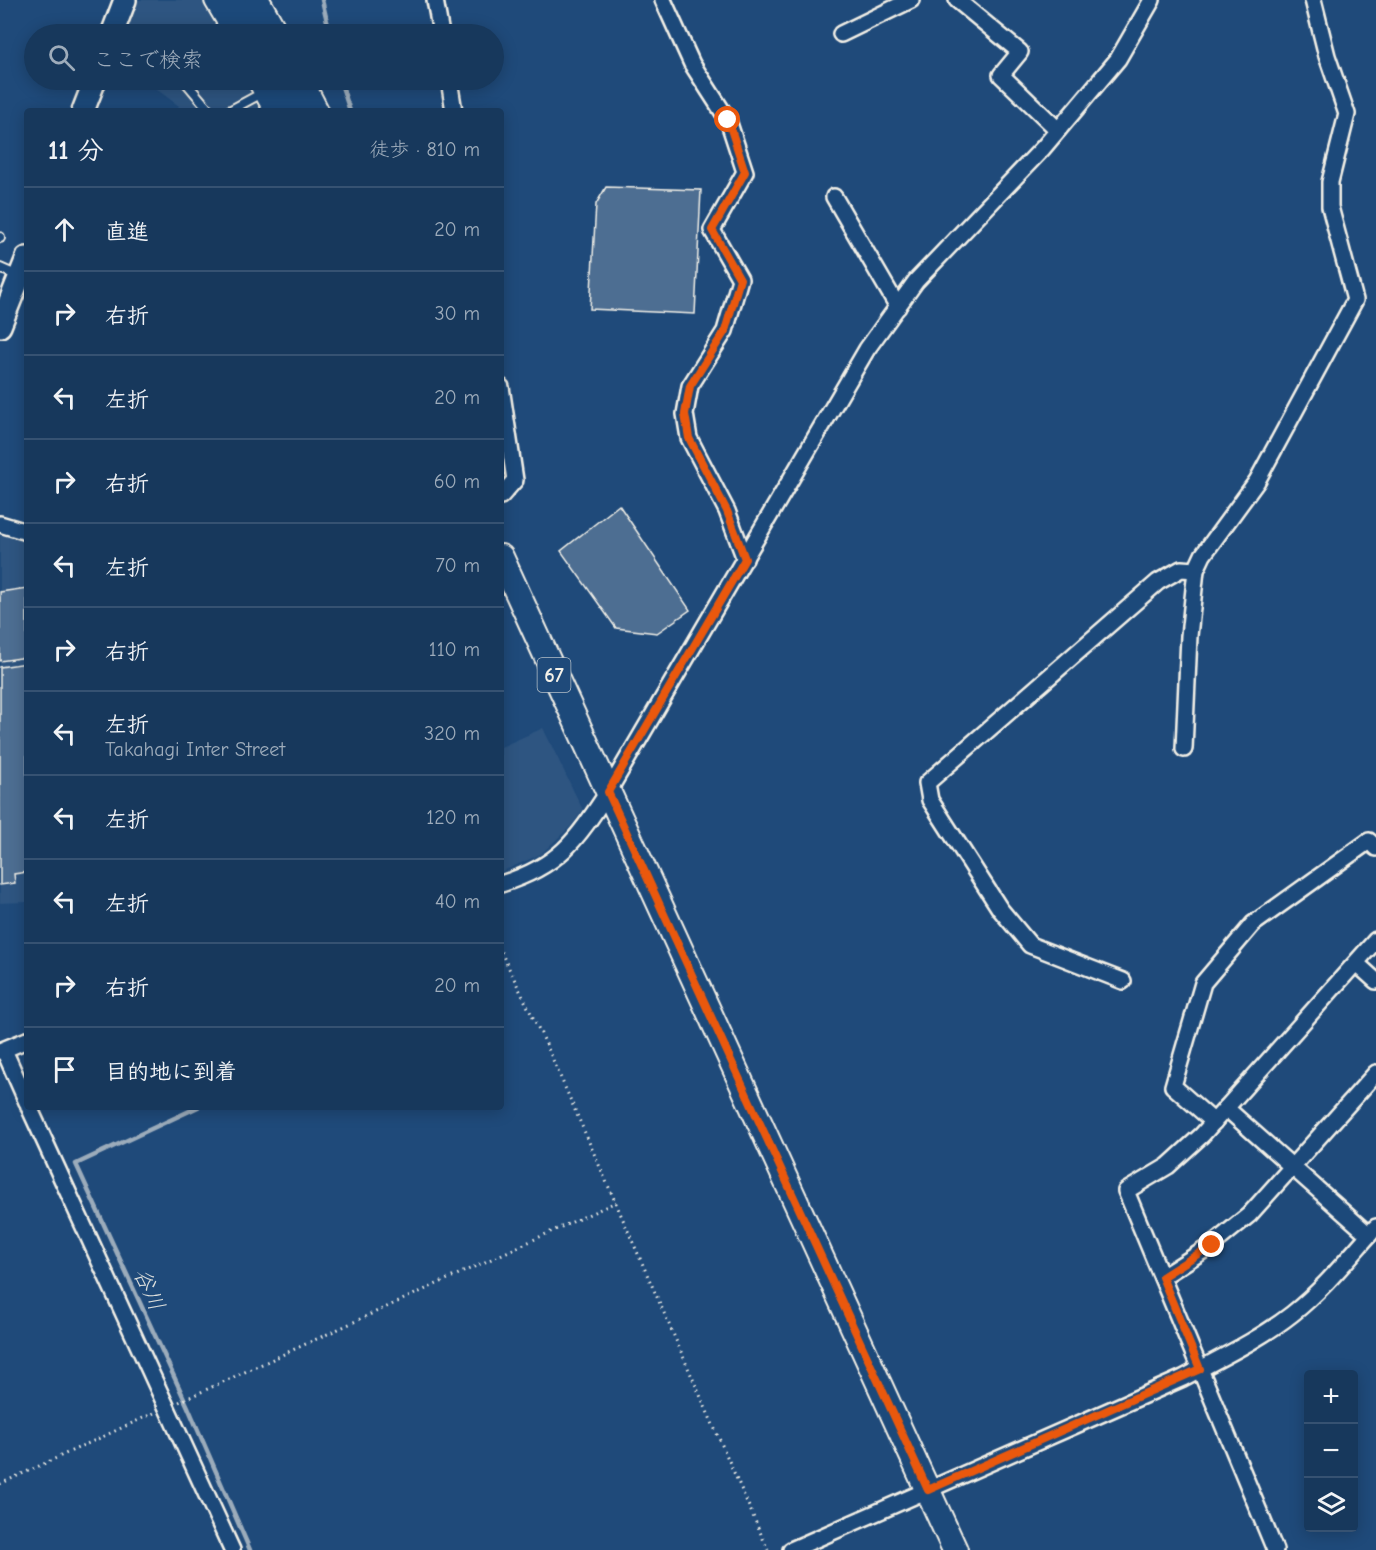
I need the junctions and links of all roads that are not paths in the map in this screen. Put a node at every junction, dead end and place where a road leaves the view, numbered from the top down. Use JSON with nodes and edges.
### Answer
{"nodes":[{"id":1,"x":125,"y":0,"type":"edge"},
{"id":2,"x":218,"y":0,"type":"edge"},
{"id":3,"x":238,"y":0,"type":"edge"},
{"id":4,"x":257,"y":0,"type":"edge"},
{"id":5,"x":435,"y":0,"type":"edge"},
{"id":6,"x":663,"y":0,"type":"edge"},
{"id":7,"x":911,"y":0,"type":"edge"},
{"id":8,"x":957,"y":0,"type":"edge"},
{"id":9,"x":1152,"y":0,"type":"edge"},
{"id":10,"x":1313,"y":0,"type":"edge"},
{"id":11,"x":118,"y":24,"type":"edge"},
{"id":12,"x":231,"y":24,"type":"edge"},
{"id":13,"x":251,"y":24,"type":"edge"},
{"id":14,"x":270,"y":24,"type":"edge"},
{"id":15,"x":439,"y":24,"type":"edge"},
{"id":16,"x":841,"y":34,"type":"dead end"},
{"id":17,"x":91,"y":90,"type":"edge"},
{"id":18,"x":192,"y":90,"type":"edge"},
{"id":19,"x":271,"y":90,"type":"edge"},
{"id":20,"x":305,"y":90,"type":"edge"},
{"id":21,"x":451,"y":90,"type":"edge"},
{"id":22,"x":84,"y":108,"type":"edge"},
{"id":23,"x":207,"y":108,"type":"edge"},
{"id":24,"x":235,"y":108,"type":"edge"},
{"id":25,"x":293,"y":108,"type":"edge"},
{"id":26,"x":314,"y":108,"type":"edge"},
{"id":27,"x":454,"y":108,"type":"edge"},
{"id":28,"x":1058,"y":130,"type":"junction"},
{"id":29,"x":834,"y":197,"type":"dead end"},
{"id":30,"x":23,"y":267,"type":"edge"},
{"id":31,"x":0,"y":268,"type":"edge"},
{"id":32,"x":898,"y":307,"type":"junction"},
{"id":33,"x":0,"y":326,"type":"edge"},
{"id":34,"x":504,"y":407,"type":"edge"},
{"id":35,"x":504,"y":493,"type":"edge"},
{"id":36,"x":0,"y":525,"type":"edge"},
{"id":37,"x":24,"y":531,"type":"edge"},
{"id":38,"x":745,"y":559,"type":"junction"},
{"id":39,"x":504,"y":564,"type":"edge"},
{"id":40,"x":1196,"y":570,"type":"junction"},
{"id":41,"x":1184,"y":749,"type":"dead end"},
{"id":42,"x":608,"y":792,"type":"junction"},
{"id":43,"x":1376,"y":848,"type":"edge"},
{"id":44,"x":504,"y":883,"type":"edge"},
{"id":45,"x":1376,"y":940,"type":"edge"},
{"id":46,"x":1356,"y":963,"type":"junction"},
{"id":47,"x":1123,"y":981,"type":"dead end"},
{"id":48,"x":1376,"y":981,"type":"edge"},
{"id":49,"x":24,"y":1041,"type":"edge"},
{"id":50,"x":2,"y":1051,"type":"edge"},
{"id":51,"x":1376,"y":1073,"type":"edge"},
{"id":52,"x":24,"y":1096,"type":"edge"},
{"id":53,"x":1226,"y":1107,"type":"junction"},
{"id":54,"x":30,"y":1110,"type":"edge"},
{"id":55,"x":1214,"y":1122,"type":"junction"},
{"id":56,"x":1293,"y":1168,"type":"junction"},
{"id":57,"x":1372,"y":1231,"type":"edge"},
{"id":58,"x":1162,"y":1277,"type":"junction"},
{"id":59,"x":1200,"y":1369,"type":"junction"},
{"id":60,"x":928,"y":1490,"type":"junction"},
{"id":61,"x":232,"y":1550,"type":"edge"},
{"id":62,"x":791,"y":1550,"type":"edge"},
{"id":63,"x":956,"y":1550,"type":"edge"},
{"id":64,"x":1275,"y":1550,"type":"edge"}],
"edges":[{"from":1,"to":11,"type":"street"},
{"from":2,"to":12,"type":"main road"},
{"from":3,"to":13,"type":"main road"},
{"from":4,"to":14,"type":"main road"},
{"from":5,"to":15,"type":"street"},
{"from":6,"to":38,"type":"street"},
{"from":7,"to":16,"type":"street"},
{"from":8,"to":28,"type":"street"},
{"from":9,"to":28,"type":"street"},
{"from":10,"to":40,"type":"street"},
{"from":17,"to":22,"type":"street"},
{"from":18,"to":23,"type":"lane"},
{"from":19,"to":24,"type":"lane"},
{"from":19,"to":25,"type":"main road"},
{"from":20,"to":26,"type":"main road"},
{"from":21,"to":27,"type":"street"},
{"from":28,"to":32,"type":"street"},
{"from":29,"to":32,"type":"street"},
{"from":30,"to":31,"type":"lane"},
{"from":30,"to":33,"type":"street"},
{"from":32,"to":38,"type":"street"},
{"from":34,"to":35,"type":"street"},
{"from":36,"to":37,"type":"street"},
{"from":38,"to":42,"type":"street"},
{"from":39,"to":42,"type":"main road","number":"67"},
{"from":40,"to":41,"type":"street"},
{"from":40,"to":47,"type":"street"},
{"from":42,"to":44,"type":"street"},
{"from":42,"to":60,"type":"main road","number":"67"},
{"from":43,"to":55,"type":"street"},
{"from":45,"to":46,"type":"street"},
{"from":46,"to":48,"type":"street"},
{"from":46,"to":53,"type":"street"},
{"from":49,"to":50,"type":"street"},
{"from":50,"to":52,"type":"street"},
{"from":51,"to":56,"type":"street"},
{"from":53,"to":55,"type":"street"},
{"from":53,"to":56,"type":"street"},
{"from":54,"to":61,"type":"street"},
{"from":55,"to":58,"type":"street"},
{"from":56,"to":57,"type":"street"},
{"from":56,"to":58,"type":"street"},
{"from":57,"to":59,"type":"street"},
{"from":58,"to":59,"type":"street"},
{"from":59,"to":60,"type":"street"},
{"from":59,"to":64,"type":"street"},
{"from":60,"to":62,"type":"street"},
{"from":60,"to":63,"type":"main road","number":"67"}]}
